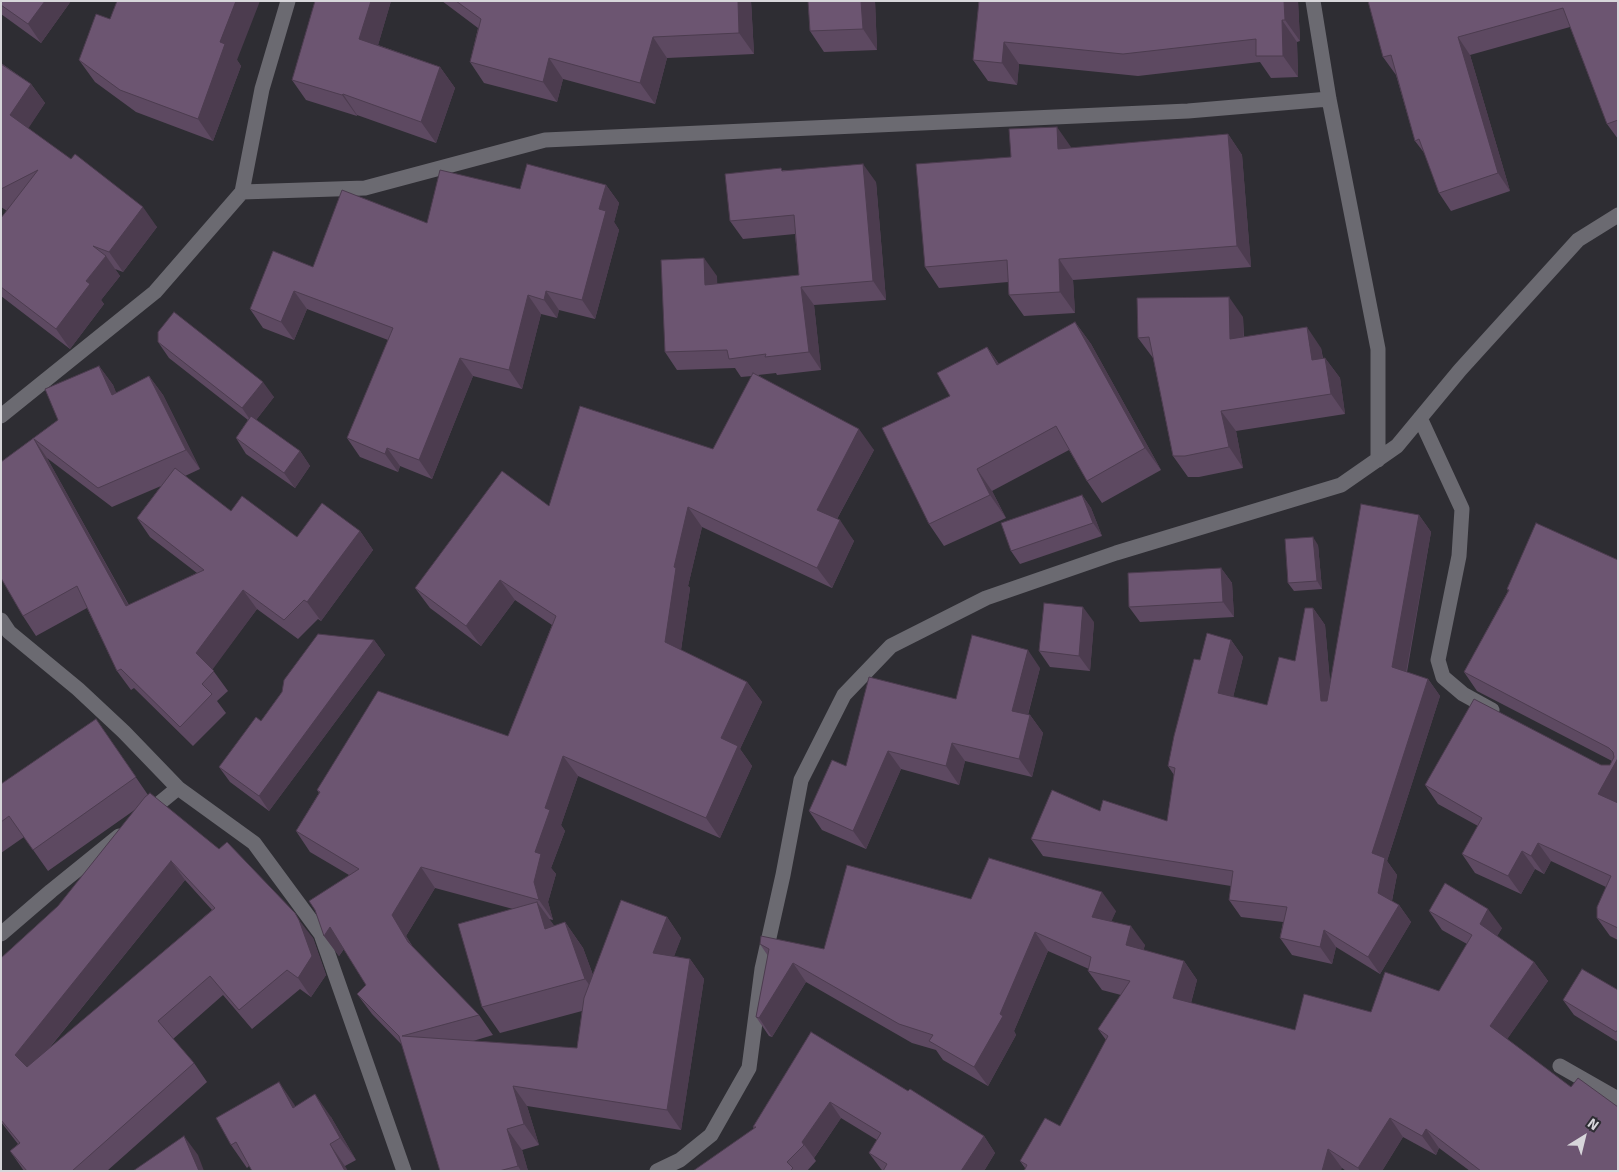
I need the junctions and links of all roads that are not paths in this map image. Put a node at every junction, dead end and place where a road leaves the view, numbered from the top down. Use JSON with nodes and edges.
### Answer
{"nodes":[{"id":1,"x":288,"y":1,"type":"edge"},
{"id":2,"x":1313,"y":1,"type":"edge"},
{"id":3,"x":1329,"y":99,"type":"junction"},
{"id":4,"x":242,"y":192,"type":"junction"},
{"id":5,"x":1618,"y":216,"type":"edge"},
{"id":6,"x":1,"y":416,"type":"edge"},
{"id":7,"x":1420,"y":418,"type":"junction"},
{"id":8,"x":1378,"y":460,"type":"junction"},
{"id":9,"x":1,"y":620,"type":"edge"},
{"id":10,"x":1506,"y":717,"type":"edge"},
{"id":11,"x":178,"y":788,"type":"junction"},
{"id":12,"x":1,"y":934,"type":"edge"},
{"id":13,"x":1560,"y":1066,"type":"dead end"},
{"id":14,"x":1618,"y":1098,"type":"edge"},
{"id":15,"x":404,"y":1171,"type":"edge"},
{"id":16,"x":657,"y":1171,"type":"edge"}],
"edges":[{"from":1,"to":4,"type":"street"},
{"from":2,"to":3,"type":"street"},
{"from":3,"to":4,"type":"street"},
{"from":3,"to":8,"type":"street"},
{"from":4,"to":6,"type":"street"},
{"from":5,"to":7,"type":"street"},
{"from":7,"to":8,"type":"street"},
{"from":7,"to":10,"type":"street"},
{"from":8,"to":16,"type":"street"},
{"from":9,"to":11,"type":"street"},
{"from":11,"to":12,"type":"street"},
{"from":11,"to":15,"type":"street"},
{"from":13,"to":14,"type":"street"}]}
